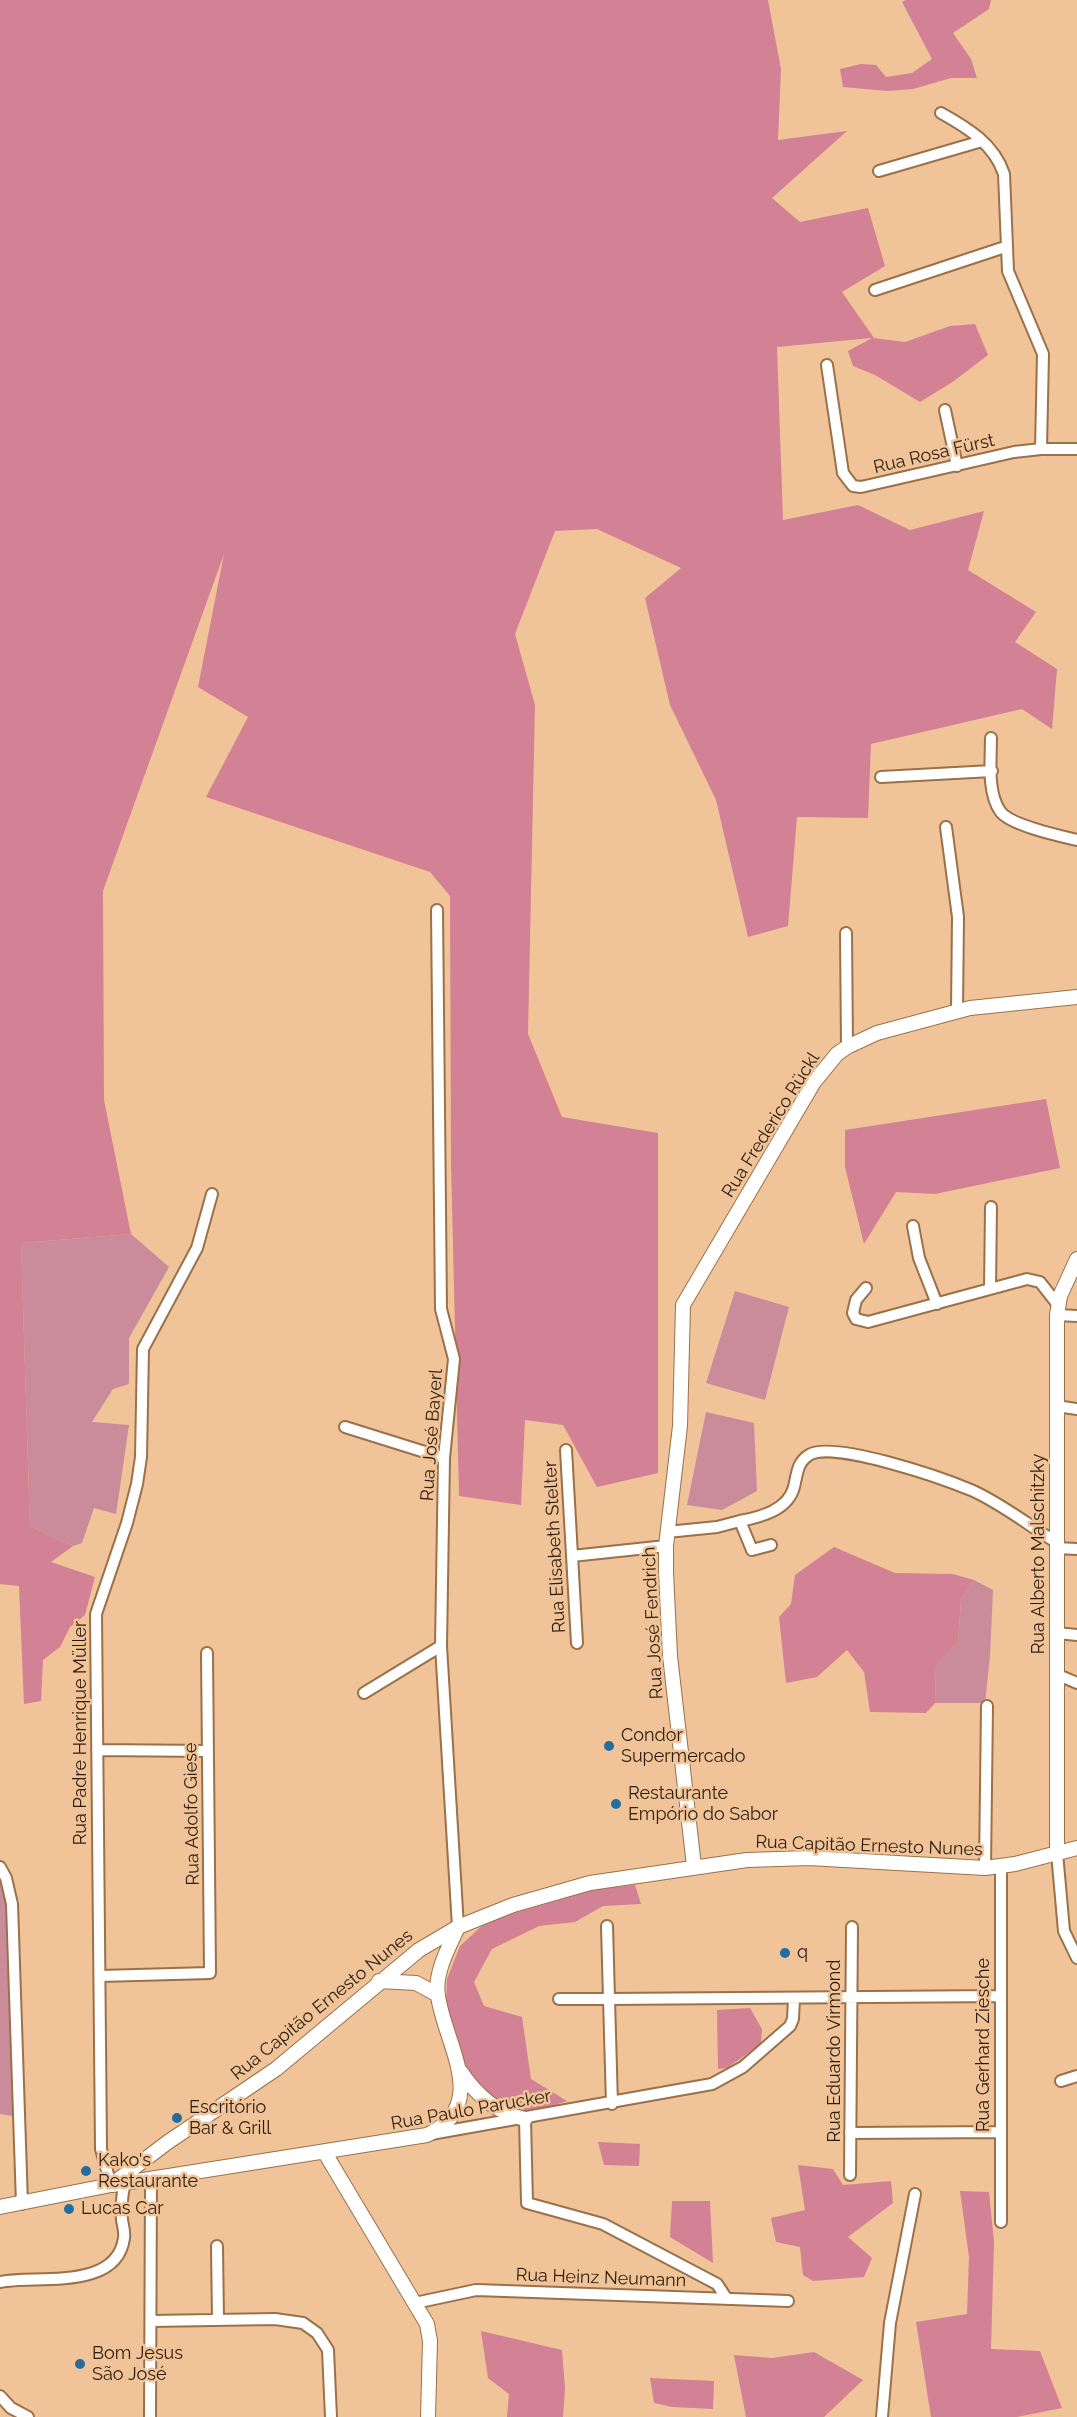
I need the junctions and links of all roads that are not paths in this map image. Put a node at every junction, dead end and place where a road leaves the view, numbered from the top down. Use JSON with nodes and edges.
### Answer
{"nodes":[{"id":1,"x":941,"y":113,"type":"dead end"},
{"id":2,"x":982,"y":141,"type":"junction"},
{"id":3,"x":879,"y":171,"type":"dead end"},
{"id":4,"x":1005,"y":247,"type":"junction"},
{"id":5,"x":875,"y":290,"type":"dead end"},
{"id":6,"x":828,"y":365,"type":"dead end"},
{"id":7,"x":945,"y":410,"type":"dead end"},
{"id":8,"x":1041,"y":448,"type":"junction"},
{"id":9,"x":1077,"y":449,"type":"edge"},
{"id":10,"x":957,"y":466,"type":"junction"},
{"id":11,"x":991,"y":738,"type":"dead end"},
{"id":12,"x":992,"y":771,"type":"junction"},
{"id":13,"x":881,"y":777,"type":"dead end"},
{"id":14,"x":946,"y":827,"type":"dead end"},
{"id":15,"x":1077,"y":840,"type":"edge"},
{"id":16,"x":437,"y":910,"type":"dead end"},
{"id":17,"x":846,"y":933,"type":"dead end"},
{"id":18,"x":1077,"y":997,"type":"edge"},
{"id":19,"x":957,"y":1010,"type":"junction"},
{"id":20,"x":847,"y":1047,"type":"junction"},
{"id":21,"x":212,"y":1194,"type":"dead end"},
{"id":22,"x":991,"y":1207,"type":"dead end"},
{"id":23,"x":913,"y":1226,"type":"dead end"},
{"id":24,"x":1077,"y":1259,"type":"edge"},
{"id":25,"x":866,"y":1288,"type":"dead end"},
{"id":26,"x":990,"y":1289,"type":"junction"},
{"id":27,"x":937,"y":1304,"type":"junction"},
{"id":28,"x":683,"y":1305,"type":"joint"},
{"id":29,"x":1058,"y":1310,"type":"junction"},
{"id":30,"x":1077,"y":1316,"type":"edge"},
{"id":31,"x":1056,"y":1406,"type":"junction"},
{"id":32,"x":1077,"y":1409,"type":"edge"},
{"id":33,"x":345,"y":1427,"type":"dead end"},
{"id":34,"x":566,"y":1450,"type":"dead end"},
{"id":35,"x":444,"y":1458,"type":"junction"},
{"id":36,"x":740,"y":1521,"type":"junction"},
{"id":37,"x":667,"y":1539,"type":"junction"},
{"id":38,"x":771,"y":1545,"type":"dead end"},
{"id":39,"x":1056,"y":1545,"type":"junction"},
{"id":40,"x":1077,"y":1549,"type":"edge"},
{"id":41,"x":572,"y":1556,"type":"junction"},
{"id":42,"x":1058,"y":1633,"type":"junction"},
{"id":43,"x":1077,"y":1635,"type":"edge"},
{"id":44,"x":577,"y":1642,"type":"dead end"},
{"id":45,"x":441,"y":1646,"type":"junction"},
{"id":46,"x":207,"y":1653,"type":"dead end"},
{"id":47,"x":1058,"y":1675,"type":"junction"},
{"id":48,"x":1077,"y":1683,"type":"edge"},
{"id":49,"x":364,"y":1693,"type":"dead end"},
{"id":50,"x":987,"y":1706,"type":"dead end"},
{"id":51,"x":96,"y":1750,"type":"junction"},
{"id":52,"x":208,"y":1752,"type":"junction"},
{"id":53,"x":1077,"y":1848,"type":"edge"},
{"id":54,"x":1058,"y":1853,"type":"junction"},
{"id":55,"x":694,"y":1866,"type":"junction"},
{"id":56,"x":0,"y":1867,"type":"edge"},
{"id":57,"x":1001,"y":1867,"type":"junction"},
{"id":58,"x":985,"y":1868,"type":"junction"},
{"id":59,"x":607,"y":1926,"type":"dead end"},
{"id":60,"x":458,"y":1927,"type":"junction"},
{"id":61,"x":852,"y":1927,"type":"dead end"},
{"id":62,"x":1077,"y":1958,"type":"edge"},
{"id":63,"x":100,"y":1976,"type":"junction"},
{"id":64,"x":379,"y":1981,"type":"junction"},
{"id":65,"x":438,"y":1995,"type":"junction"},
{"id":66,"x":1001,"y":1996,"type":"junction"},
{"id":67,"x":852,"y":1997,"type":"junction"},
{"id":68,"x":559,"y":1999,"type":"dead end"},
{"id":69,"x":609,"y":1999,"type":"junction"},
{"id":70,"x":794,"y":2000,"type":"junction"},
{"id":71,"x":459,"y":2068,"type":"junction"},
{"id":72,"x":1077,"y":2076,"type":"edge"},
{"id":73,"x":1061,"y":2082,"type":"dead end"},
{"id":74,"x":612,"y":2104,"type":"junction"},
{"id":75,"x":525,"y":2119,"type":"junction"},
{"id":76,"x":1001,"y":2132,"type":"junction"},
{"id":77,"x":850,"y":2133,"type":"junction"},
{"id":78,"x":427,"y":2135,"type":"junction"},
{"id":79,"x":325,"y":2153,"type":"junction"},
{"id":80,"x":143,"y":2161,"type":"junction"},
{"id":81,"x":850,"y":2175,"type":"dead end"},
{"id":82,"x":150,"y":2180,"type":"junction"},
{"id":83,"x":116,"y":2182,"type":"junction"},
{"id":84,"x":915,"y":2194,"type":"dead end"},
{"id":85,"x":122,"y":2202,"type":"junction"},
{"id":86,"x":22,"y":2204,"type":"junction"},
{"id":87,"x":0,"y":2207,"type":"edge"},
{"id":88,"x":1001,"y":2222,"type":"dead end"},
{"id":89,"x":217,"y":2246,"type":"dead end"},
{"id":90,"x":0,"y":2282,"type":"edge"},
{"id":91,"x":728,"y":2300,"type":"junction"},
{"id":92,"x":788,"y":2301,"type":"dead end"},
{"id":93,"x":415,"y":2303,"type":"junction"},
{"id":94,"x":218,"y":2320,"type":"junction"},
{"id":95,"x":150,"y":2321,"type":"junction"},
{"id":96,"x":1,"y":2398,"type":"edge"},
{"id":97,"x":28,"y":2417,"type":"edge"},
{"id":98,"x":150,"y":2417,"type":"edge"},
{"id":99,"x":331,"y":2417,"type":"edge"},
{"id":100,"x":428,"y":2417,"type":"edge"},
{"id":101,"x":882,"y":2417,"type":"edge"}],
"edges":[{"from":1,"to":2,"type":"street"},
{"from":2,"to":3,"type":"street"},
{"from":2,"to":4,"type":"street"},
{"from":4,"to":5,"type":"street"},
{"from":4,"to":8,"type":"street"},
{"from":6,"to":10,"type":"street","name":"Rua Rosa Fürst"},
{"from":7,"to":10,"type":"street"},
{"from":8,"to":9,"type":"street","name":"Rua Rosa Fürst"},
{"from":8,"to":10,"type":"street","name":"Rua Rosa Fürst"},
{"from":11,"to":12,"type":"street"},
{"from":12,"to":13,"type":"street"},
{"from":12,"to":15,"type":"street"},
{"from":14,"to":19,"type":"street"},
{"from":16,"to":35,"type":"street","name":"Rua José Bayerl"},
{"from":17,"to":20,"type":"street"},
{"from":18,"to":19,"type":"street","name":"Rua Frederico Rückl"},
{"from":19,"to":20,"type":"street","name":"Rua Frederico Rückl"},
{"from":20,"to":28,"type":"street","name":"Rua Frederico Rückl"},
{"from":21,"to":51,"type":"street","name":"Rua Padre Henrique Müller"},
{"from":22,"to":26,"type":"street"},
{"from":23,"to":27,"type":"street"},
{"from":24,"to":29,"type":"street","name":"Rua Alberto Malschitzky"},
{"from":25,"to":27,"type":"street"},
{"from":26,"to":27,"type":"street"},
{"from":26,"to":29,"type":"street"},
{"from":28,"to":37,"type":"street","name":"Rua José Fendrich"},
{"from":29,"to":30,"type":"street"},
{"from":29,"to":31,"type":"street","name":"Rua Alberto Malschitzky"},
{"from":31,"to":32,"type":"street"},
{"from":31,"to":39,"type":"street","name":"Rua Alberto Malschitzky"},
{"from":33,"to":35,"type":"street"},
{"from":34,"to":41,"type":"street","name":"Rua Elisabeth Stelter"},
{"from":35,"to":45,"type":"street","name":"Rua José Bayerl"},
{"from":36,"to":37,"type":"street"},
{"from":36,"to":38,"type":"street"},
{"from":36,"to":39,"type":"street"},
{"from":37,"to":41,"type":"street"},
{"from":37,"to":55,"type":"street","name":"Rua José Fendrich"},
{"from":39,"to":40,"type":"street"},
{"from":39,"to":42,"type":"street","name":"Rua Alberto Malschitzky"},
{"from":41,"to":44,"type":"street","name":"Rua Elisabeth Stelter"},
{"from":42,"to":43,"type":"street"},
{"from":42,"to":47,"type":"street","name":"Rua Alberto Malschitzky"},
{"from":45,"to":49,"type":"street"},
{"from":45,"to":60,"type":"street","name":"Rua José Bayerl"},
{"from":46,"to":52,"type":"street","name":"Rua Adolfo Giese"},
{"from":47,"to":48,"type":"street"},
{"from":47,"to":54,"type":"street","name":"Rua Alberto Malschitzky"},
{"from":50,"to":58,"type":"street"},
{"from":51,"to":52,"type":"street"},
{"from":51,"to":63,"type":"street","name":"Rua Padre Henrique Müller"},
{"from":52,"to":63,"type":"street","name":"Rua Adolfo Giese"},
{"from":53,"to":54,"type":"street","name":"Rua Capitão Ernesto Nunes"},
{"from":54,"to":57,"type":"street","name":"Rua Capitão Ernesto Nunes"},
{"from":54,"to":62,"type":"street"},
{"from":55,"to":58,"type":"street","name":"Rua Capitão Ernesto Nunes"},
{"from":55,"to":60,"type":"street","name":"Rua Capitão Ernesto Nunes"},
{"from":56,"to":86,"type":"street"},
{"from":57,"to":58,"type":"street","name":"Rua Capitão Ernesto Nunes"},
{"from":57,"to":66,"type":"street","name":"Rua Gerhard Ziesche"},
{"from":59,"to":69,"type":"street"},
{"from":60,"to":64,"type":"street","name":"Rua Capitão Ernesto Nunes"},
{"from":60,"to":65,"type":"street"},
{"from":61,"to":67,"type":"street","name":"Rua Eduardo Virmond"},
{"from":63,"to":83,"type":"street","name":"Rua Padre Henrique Müller"},
{"from":64,"to":65,"type":"street"},
{"from":64,"to":80,"type":"street","name":"Rua Capitão Ernesto Nunes"},
{"from":65,"to":71,"type":"street"},
{"from":66,"to":67,"type":"street"},
{"from":66,"to":76,"type":"street","name":"Rua Gerhard Ziesche"},
{"from":67,"to":70,"type":"street"},
{"from":67,"to":77,"type":"street","name":"Rua Eduardo Virmond"},
{"from":68,"to":69,"type":"street"},
{"from":69,"to":70,"type":"street"},
{"from":69,"to":74,"type":"street"},
{"from":70,"to":74,"type":"street","name":"Rua Paulo Parucker"},
{"from":71,"to":75,"type":"street"},
{"from":71,"to":78,"type":"street"},
{"from":72,"to":73,"type":"street"},
{"from":74,"to":75,"type":"street","name":"Rua Paulo Parucker"},
{"from":75,"to":78,"type":"street","name":"Rua Paulo Parucker"},
{"from":75,"to":91,"type":"street"},
{"from":76,"to":77,"type":"street"},
{"from":76,"to":88,"type":"street","name":"Rua Gerhard Ziesche"},
{"from":77,"to":81,"type":"street","name":"Rua Eduardo Virmond"},
{"from":78,"to":79,"type":"street","name":"Rua Paulo Parucker"},
{"from":79,"to":82,"type":"street","name":"Rua Paulo Parucker"},
{"from":79,"to":93,"type":"street"},
{"from":80,"to":82,"type":"street"},
{"from":80,"to":83,"type":"street","name":"Rua Capitão Ernesto Nunes"},
{"from":82,"to":83,"type":"street","name":"Rua Paulo Parucker"},
{"from":82,"to":95,"type":"street"},
{"from":83,"to":85,"type":"street"},
{"from":83,"to":85,"type":"street"},
{"from":83,"to":86,"type":"street","name":"Rua Capitão Ernesto Nunes"},
{"from":84,"to":101,"type":"street"},
{"from":85,"to":90,"type":"street"},
{"from":86,"to":87,"type":"street","name":"Rua Capitão Ernesto Nunes"},
{"from":89,"to":94,"type":"street"},
{"from":91,"to":92,"type":"street","name":"Rua Heinz Neumann"},
{"from":91,"to":93,"type":"street","name":"Rua Heinz Neumann"},
{"from":93,"to":100,"type":"street"},
{"from":94,"to":95,"type":"street"},
{"from":94,"to":99,"type":"street"},
{"from":95,"to":98,"type":"street"},
{"from":96,"to":97,"type":"street"}]}
